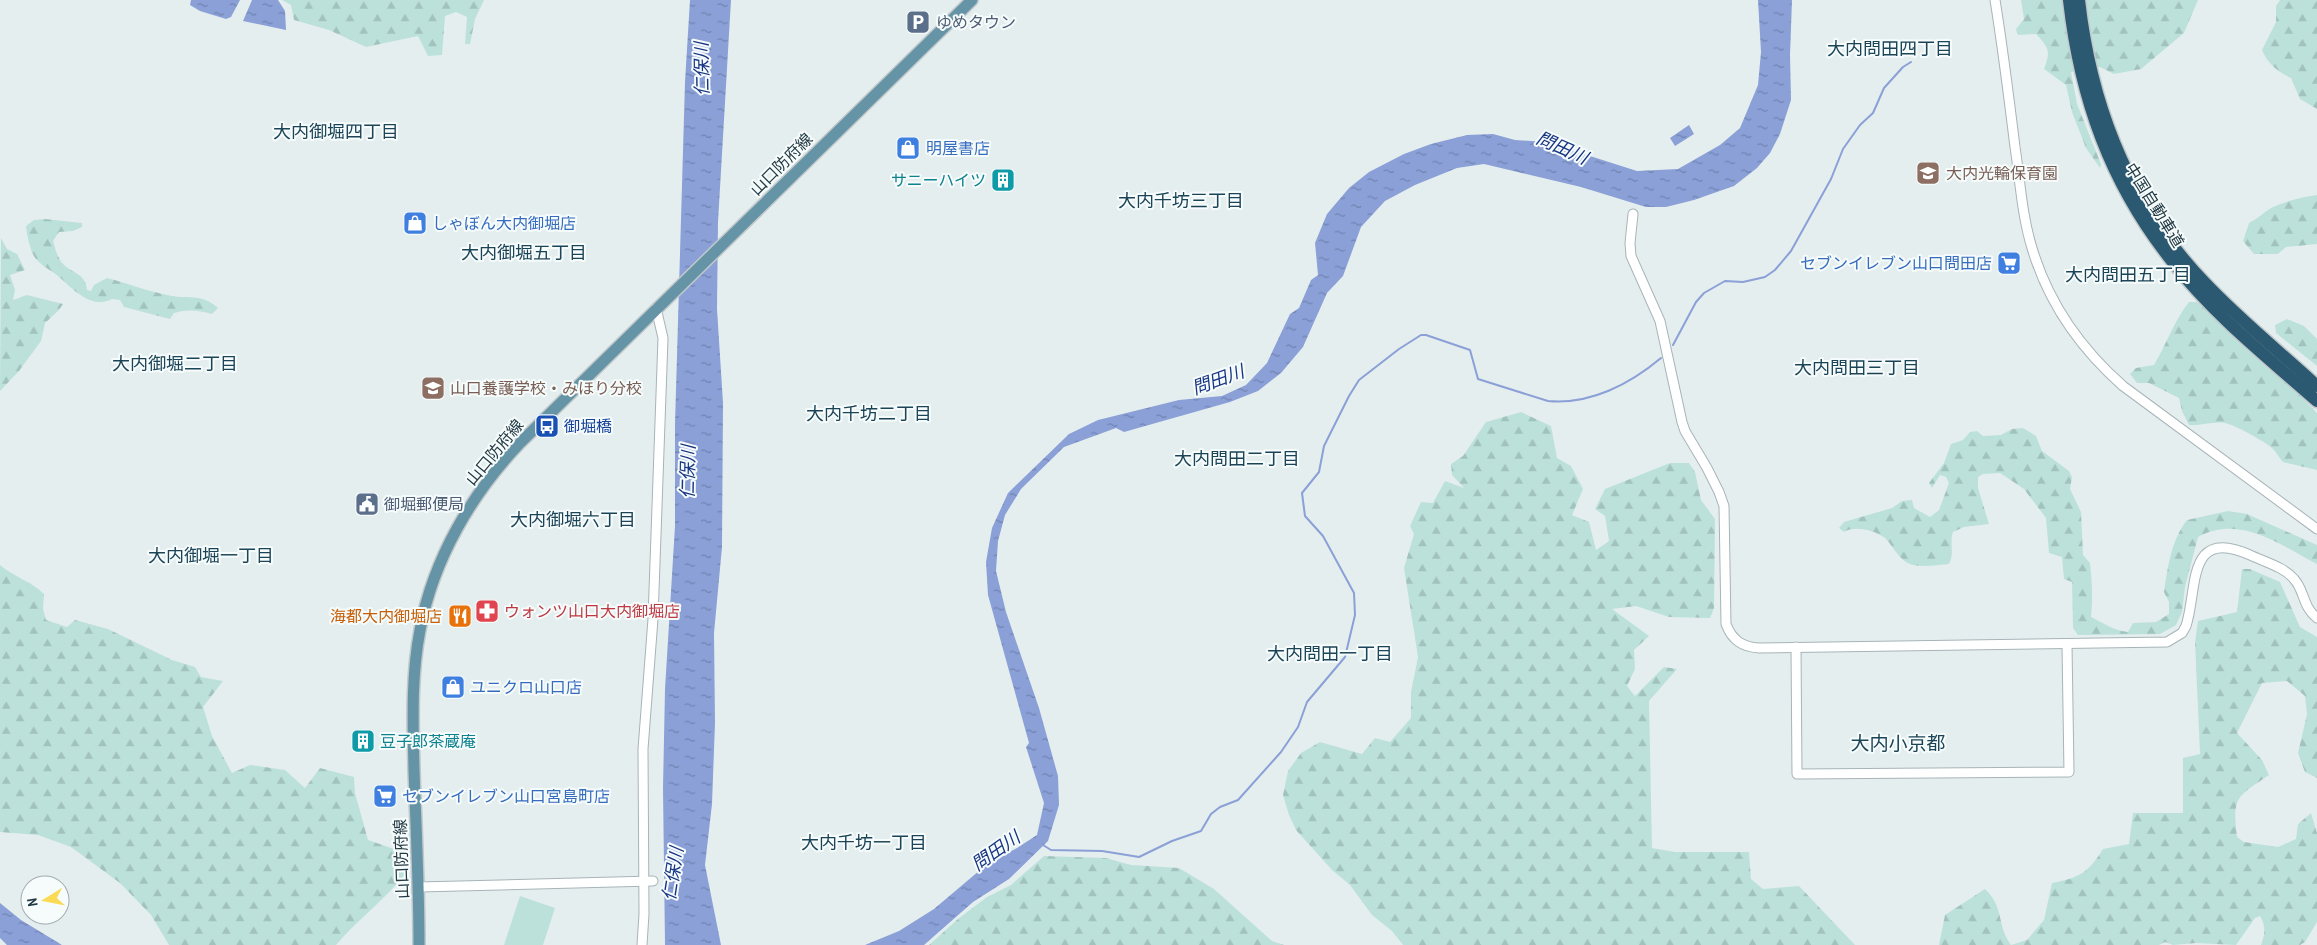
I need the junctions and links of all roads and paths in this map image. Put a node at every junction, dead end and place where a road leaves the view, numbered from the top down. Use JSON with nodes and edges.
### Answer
{"nodes":[{"id":1,"x":972,"y":0,"type":"edge"},
{"id":2,"x":1995,"y":0,"type":"edge"},
{"id":3,"x":2069,"y":0,"type":"edge"},
{"id":4,"x":2079,"y":0,"type":"edge"},
{"id":5,"x":1633,"y":214,"type":"dead end"},
{"id":6,"x":656,"y":308,"type":"junction"},
{"id":7,"x":2317,"y":386,"type":"edge"},
{"id":8,"x":2317,"y":400,"type":"edge"},
{"id":9,"x":2317,"y":529,"type":"edge"},
{"id":10,"x":2317,"y":618,"type":"edge"},
{"id":11,"x":2067,"y":645,"type":"junction"},
{"id":12,"x":1796,"y":647,"type":"junction"},
{"id":13,"x":648,"y":881,"type":"junction"},
{"id":14,"x":418,"y":887,"type":"junction"},
{"id":15,"x":419,"y":945,"type":"edge"},
{"id":16,"x":642,"y":945,"type":"edge"}],
"edges":[{"from":1,"to":6,"type":"main road","name":"山口防府線"},
{"from":2,"to":9,"type":"street"},
{"from":3,"to":8,"type":"highway","name":"中国自動車道"},
{"from":4,"to":7,"type":"highway","name":"中国自動車道"},
{"from":5,"to":12,"type":"street"},
{"from":6,"to":13,"type":"street"},
{"from":6,"to":14,"type":"main road","name":"山口防府線"},
{"from":10,"to":11,"type":"street"},
{"from":11,"to":12,"type":"street"},
{"from":11,"to":12,"type":"street"},
{"from":13,"to":14,"type":"street"},
{"from":13,"to":16,"type":"street"},
{"from":14,"to":15,"type":"main road","name":"山口防府線"}]}
